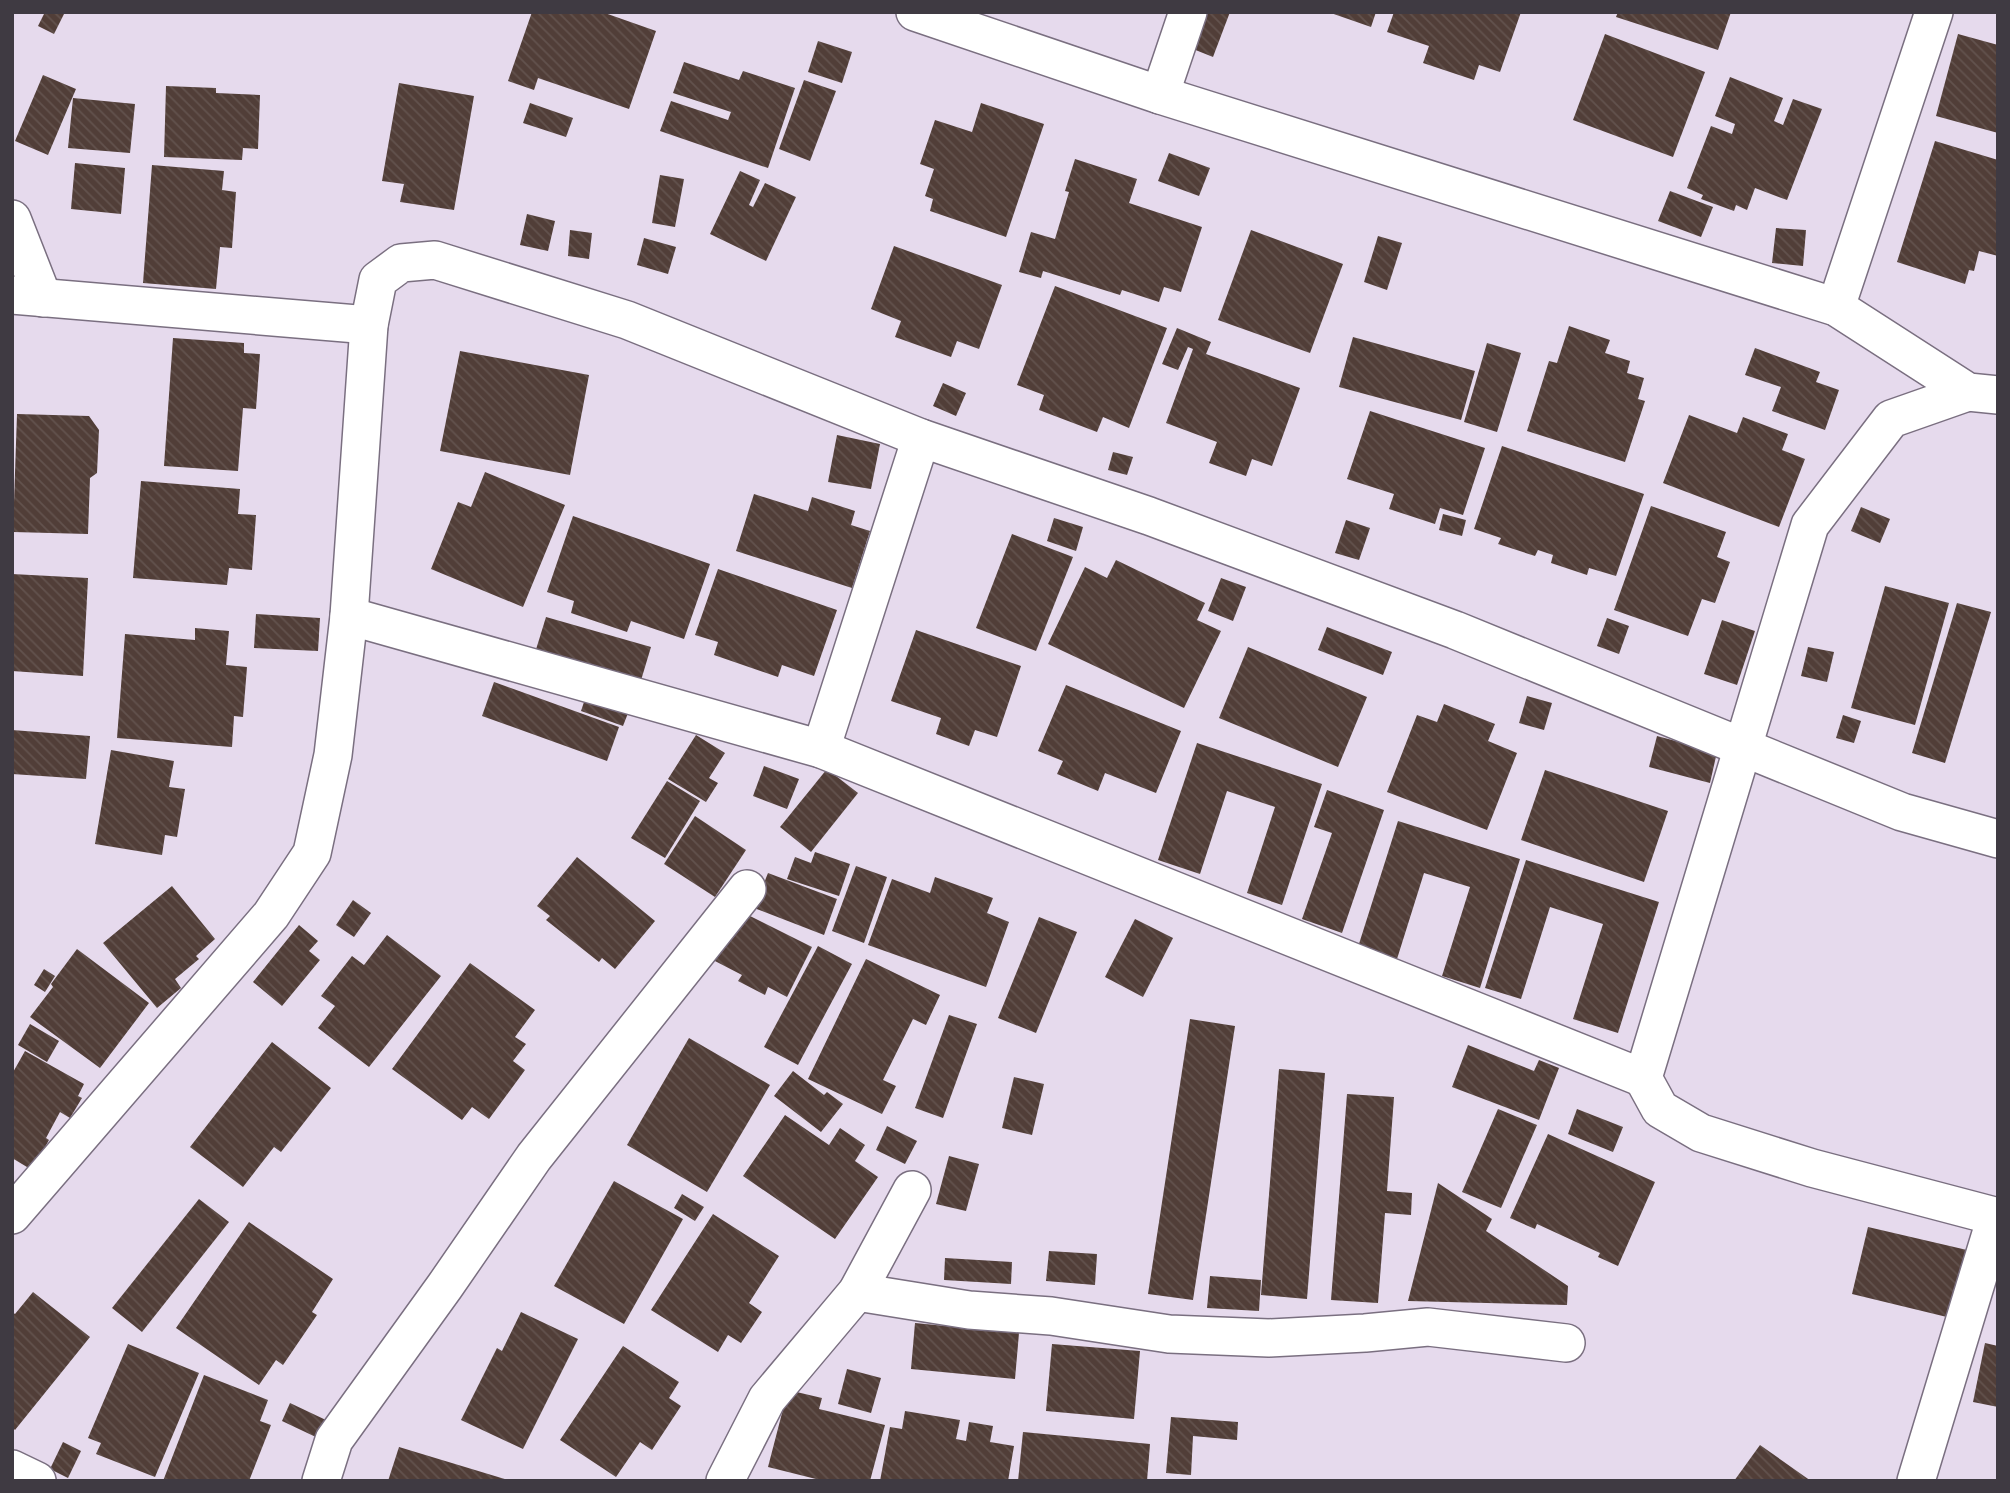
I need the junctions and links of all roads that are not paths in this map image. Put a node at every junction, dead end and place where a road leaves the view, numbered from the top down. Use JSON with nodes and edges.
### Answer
{"nodes":[{"id":1,"x":915,"y":12,"type":"edge"},
{"id":2,"x":1188,"y":12,"type":"edge"},
{"id":3,"x":1934,"y":12,"type":"edge"},
{"id":4,"x":1160,"y":95,"type":"junction"},
{"id":5,"x":12,"y":219,"type":"edge"},
{"id":6,"x":28,"y":297,"type":"edge"},
{"id":7,"x":1836,"y":307,"type":"junction"},
{"id":8,"x":369,"y":325,"type":"junction"},
{"id":9,"x":1983,"y":393,"type":"edge"},
{"id":10,"x":921,"y":438,"type":"junction"},
{"id":11,"x":349,"y":615,"type":"junction"},
{"id":12,"x":1742,"y":746,"type":"junction"},
{"id":13,"x":821,"y":749,"type":"junction"},
{"id":14,"x":1998,"y":839,"type":"edge"},
{"id":15,"x":747,"y":889,"type":"dead end"},
{"id":16,"x":1643,"y":1077,"type":"junction"},
{"id":17,"x":912,"y":1190,"type":"dead end"},
{"id":18,"x":12,"y":1215,"type":"edge"},
{"id":19,"x":1997,"y":1217,"type":"edge"},
{"id":20,"x":857,"y":1292,"type":"junction"},
{"id":21,"x":1566,"y":1343,"type":"dead end"},
{"id":22,"x":12,"y":1469,"type":"edge"},
{"id":23,"x":37,"y":1481,"type":"edge"},
{"id":24,"x":321,"y":1481,"type":"edge"},
{"id":25,"x":725,"y":1481,"type":"edge"},
{"id":26,"x":1916,"y":1481,"type":"edge"}],
"edges":[{"from":1,"to":4,"type":"street"},
{"from":2,"to":4,"type":"street"},
{"from":3,"to":7,"type":"street"},
{"from":4,"to":7,"type":"street"},
{"from":5,"to":6,"type":"street"},
{"from":6,"to":8,"type":"street"},
{"from":7,"to":9,"type":"street"},
{"from":8,"to":10,"type":"street"},
{"from":8,"to":11,"type":"street"},
{"from":9,"to":12,"type":"street"},
{"from":10,"to":12,"type":"street"},
{"from":10,"to":13,"type":"street"},
{"from":11,"to":13,"type":"street"},
{"from":11,"to":18,"type":"street"},
{"from":12,"to":14,"type":"street"},
{"from":12,"to":16,"type":"street"},
{"from":13,"to":16,"type":"street"},
{"from":15,"to":24,"type":"street"},
{"from":16,"to":19,"type":"street"},
{"from":17,"to":20,"type":"street"},
{"from":19,"to":26,"type":"street"},
{"from":20,"to":21,"type":"street"},
{"from":20,"to":25,"type":"street"},
{"from":22,"to":23,"type":"street"}]}
